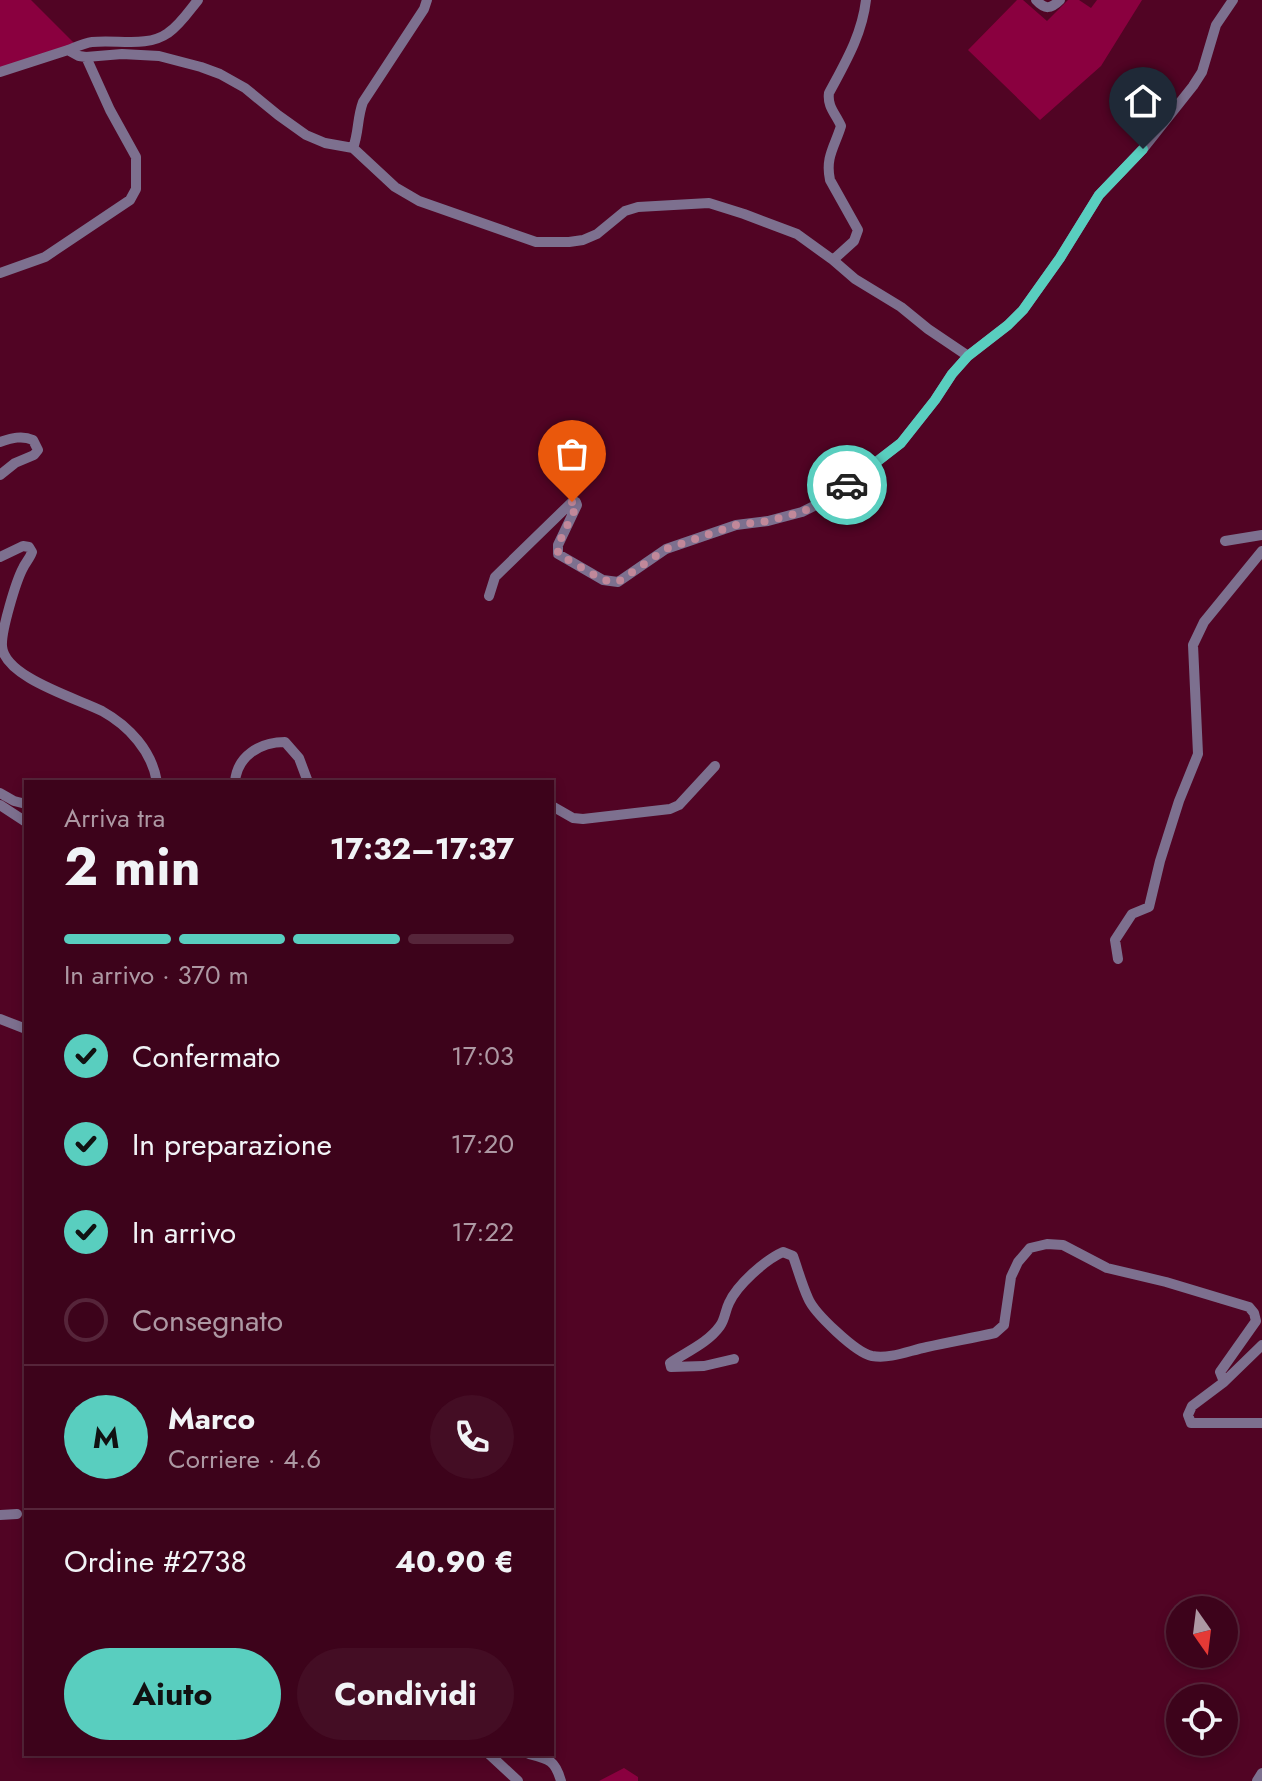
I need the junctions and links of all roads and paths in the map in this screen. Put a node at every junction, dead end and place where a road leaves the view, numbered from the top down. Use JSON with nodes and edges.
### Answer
{"nodes":[{"id":1,"x":198,"y":0,"type":"edge"},
{"id":2,"x":427,"y":0,"type":"edge"},
{"id":3,"x":866,"y":0,"type":"edge"},
{"id":4,"x":1036,"y":0,"type":"edge"},
{"id":5,"x":1060,"y":0,"type":"edge"},
{"id":6,"x":1233,"y":0,"type":"edge"},
{"id":7,"x":76,"y":54,"type":"junction"},
{"id":8,"x":0,"y":72,"type":"edge"},
{"id":9,"x":353,"y":148,"type":"junction"},
{"id":10,"x":833,"y":260,"type":"junction"},
{"id":11,"x":0,"y":273,"type":"edge"},
{"id":12,"x":968,"y":356,"type":"junction"},
{"id":13,"x":0,"y":442,"type":"edge"},
{"id":14,"x":0,"y":475,"type":"edge"},
{"id":15,"x":1262,"y":535,"type":"edge"},
{"id":16,"x":1225,"y":541,"type":"dead end"},
{"id":17,"x":1262,"y":551,"type":"edge"},
{"id":18,"x":0,"y":557,"type":"edge"},
{"id":19,"x":489,"y":596,"type":"dead end"},
{"id":20,"x":715,"y":766,"type":"dead end"},
{"id":21,"x":157,"y":780,"type":"edge"},
{"id":22,"x":235,"y":780,"type":"edge"},
{"id":23,"x":307,"y":780,"type":"edge"},
{"id":24,"x":0,"y":793,"type":"edge"},
{"id":25,"x":24,"y":804,"type":"edge"},
{"id":26,"x":0,"y":805,"type":"edge"},
{"id":27,"x":554,"y":807,"type":"edge"},
{"id":28,"x":24,"y":821,"type":"edge"},
{"id":29,"x":1118,"y":959,"type":"dead end"},
{"id":30,"x":0,"y":1019,"type":"edge"},
{"id":31,"x":24,"y":1028,"type":"edge"},
{"id":32,"x":1262,"y":1345,"type":"edge"},
{"id":33,"x":734,"y":1359,"type":"dead end"},
{"id":34,"x":1224,"y":1382,"type":"junction"},
{"id":35,"x":1262,"y":1423,"type":"edge"},
{"id":36,"x":17,"y":1514,"type":"dead end"},
{"id":37,"x":0,"y":1515,"type":"edge"},
{"id":38,"x":491,"y":1756,"type":"edge"},
{"id":39,"x":537,"y":1756,"type":"edge"},
{"id":40,"x":1262,"y":1773,"type":"edge"},
{"id":41,"x":518,"y":1781,"type":"edge"},
{"id":42,"x":561,"y":1781,"type":"edge"},
{"id":43,"x":1257,"y":1781,"type":"edge"}],
"edges":[{"from":1,"to":7,"type":"street"},
{"from":2,"to":9,"type":"street"},
{"from":3,"to":10,"type":"street"},
{"from":4,"to":5,"type":"street"},
{"from":6,"to":12,"type":"street"},
{"from":7,"to":8,"type":"street"},
{"from":7,"to":9,"type":"street"},
{"from":7,"to":11,"type":"street"},
{"from":9,"to":10,"type":"street"},
{"from":10,"to":12,"type":"street"},
{"from":12,"to":19,"type":"street"},
{"from":13,"to":14,"type":"street"},
{"from":15,"to":16,"type":"street"},
{"from":17,"to":29,"type":"street"},
{"from":18,"to":21,"type":"street"},
{"from":20,"to":27,"type":"street"},
{"from":22,"to":23,"type":"street"},
{"from":24,"to":25,"type":"street"},
{"from":26,"to":28,"type":"street"},
{"from":30,"to":31,"type":"street"},
{"from":32,"to":34,"type":"street"},
{"from":33,"to":34,"type":"street"},
{"from":34,"to":35,"type":"street"},
{"from":36,"to":37,"type":"street"},
{"from":38,"to":41,"type":"street"},
{"from":39,"to":42,"type":"street"},
{"from":40,"to":43,"type":"street"}]}
